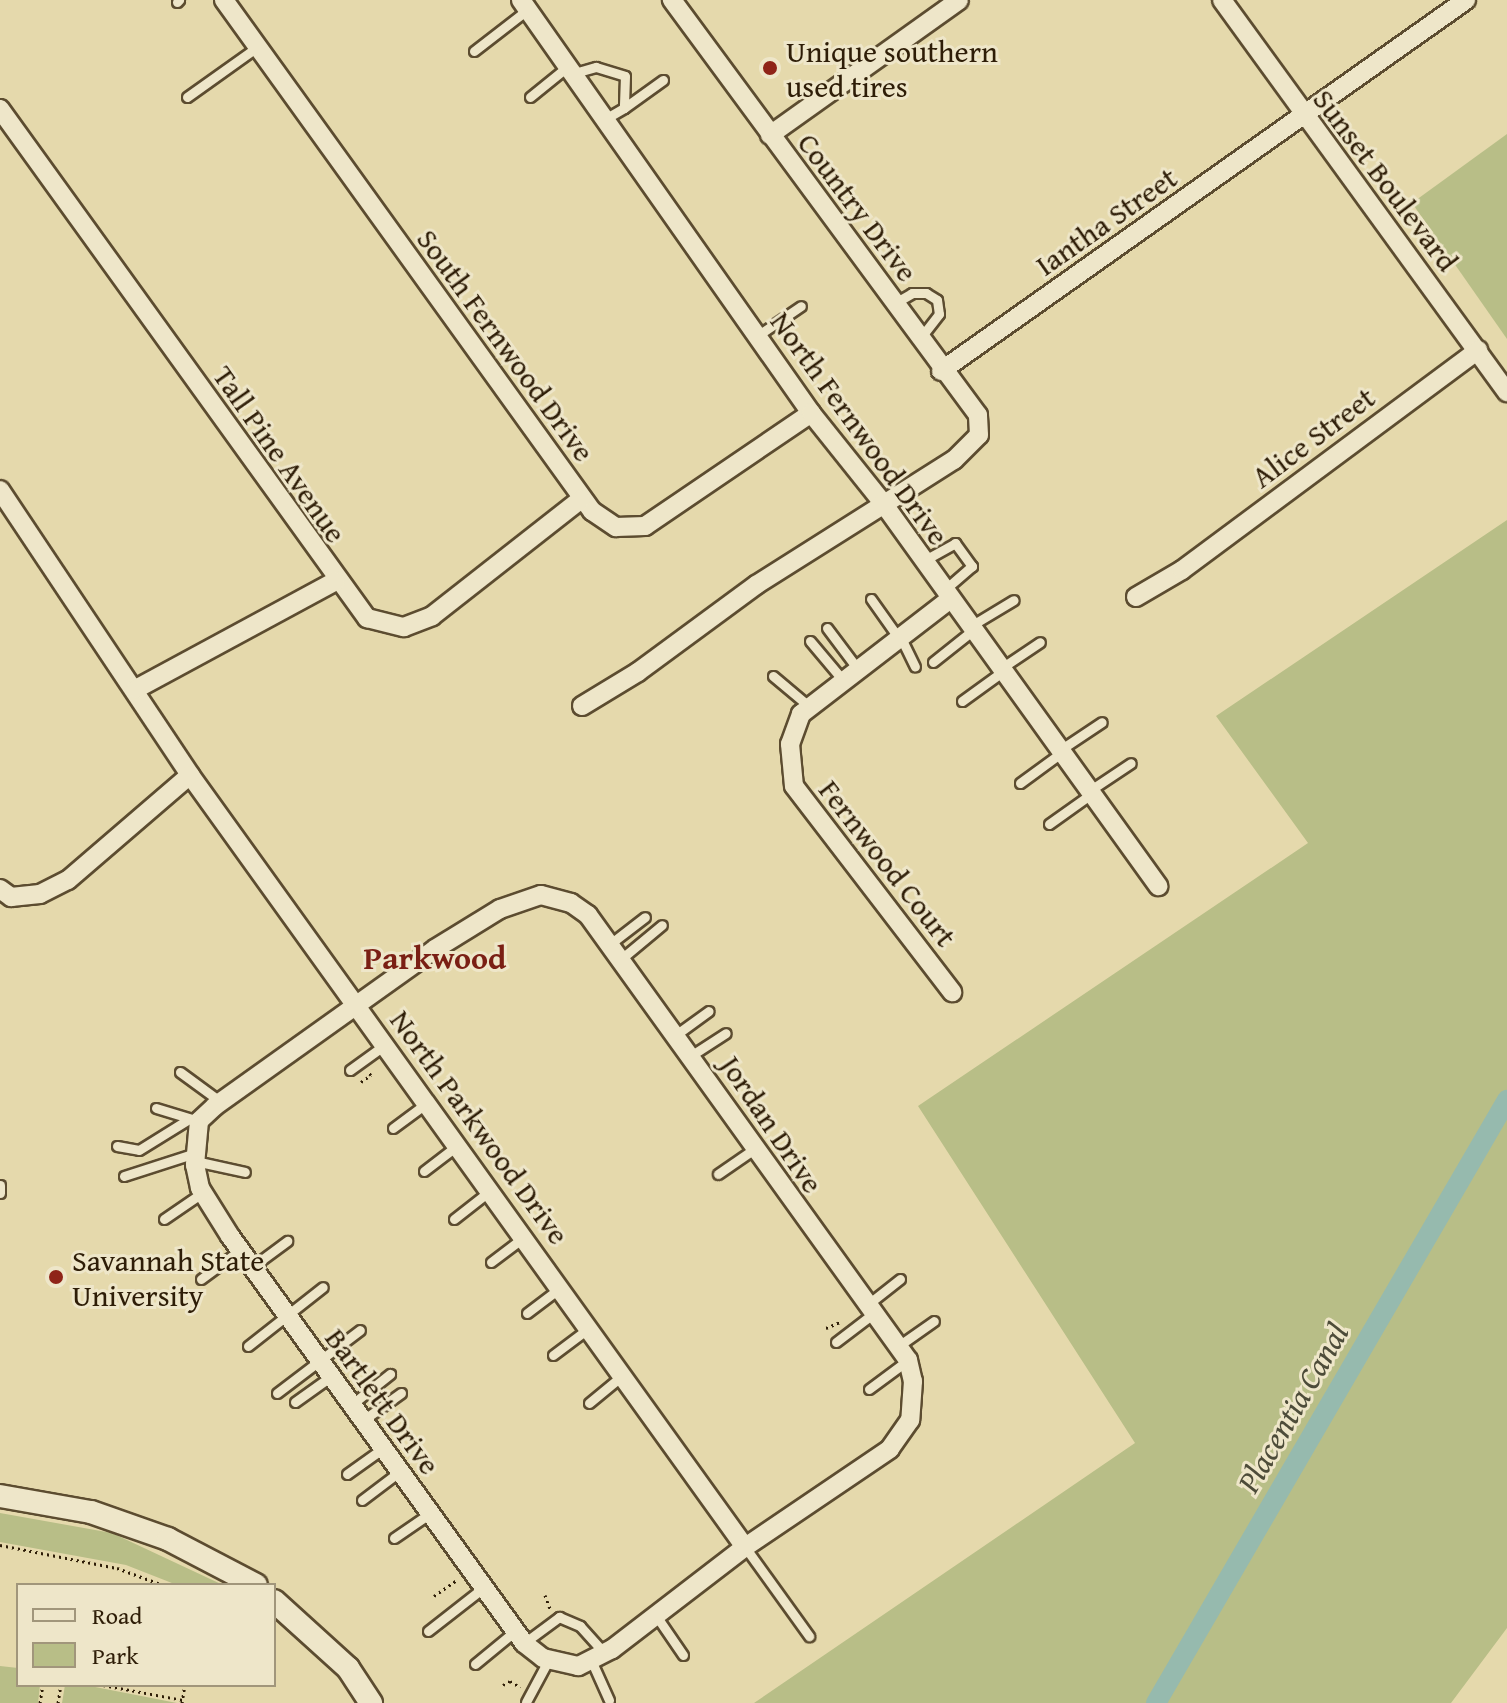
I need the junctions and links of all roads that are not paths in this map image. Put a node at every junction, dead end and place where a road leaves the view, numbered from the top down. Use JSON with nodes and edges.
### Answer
{"nodes":[{"id":1,"x":224,"y":0,"type":"edge"},
{"id":2,"x":672,"y":0,"type":"edge"},
{"id":3,"x":959,"y":0,"type":"edge"},
{"id":4,"x":1222,"y":0,"type":"edge"},
{"id":5,"x":1466,"y":0,"type":"edge"},
{"id":6,"x":524,"y":5,"type":"edge"},
{"id":7,"x":257,"y":47,"type":"junction"},
{"id":8,"x":474,"y":51,"type":"dead end"},
{"id":9,"x":568,"y":71,"type":"junction"},
{"id":10,"x":663,"y":80,"type":"dead end"},
{"id":11,"x":187,"y":97,"type":"dead end"},
{"id":12,"x":530,"y":97,"type":"dead end"},
{"id":13,"x":624,"y":108,"type":"junction"},
{"id":14,"x":0,"y":109,"type":"edge"},
{"id":15,"x":1304,"y":117,"type":"junction"},
{"id":16,"x":602,"y":121,"type":"junction"},
{"id":17,"x":770,"y":135,"type":"junction"},
{"id":18,"x":895,"y":303,"type":"junction"},
{"id":19,"x":801,"y":306,"type":"dead end"},
{"id":20,"x":757,"y":336,"type":"junction"},
{"id":21,"x":920,"y":338,"type":"junction"},
{"id":22,"x":1478,"y":350,"type":"junction"},
{"id":23,"x":941,"y":371,"type":"junction"},
{"id":24,"x":1507,"y":392,"type":"edge"},
{"id":25,"x":811,"y":413,"type":"junction"},
{"id":26,"x":0,"y":490,"type":"edge"},
{"id":27,"x":581,"y":499,"type":"junction"},
{"id":28,"x":883,"y":503,"type":"junction"},
{"id":29,"x":923,"y":561,"type":"junction"},
{"id":30,"x":336,"y":581,"type":"junction"},
{"id":31,"x":946,"y":595,"type":"junction"},
{"id":32,"x":1136,"y":597,"type":"dead end"},
{"id":33,"x":871,"y":599,"type":"dead end"},
{"id":34,"x":1014,"y":600,"type":"dead end"},
{"id":35,"x":827,"y":628,"type":"dead end"},
{"id":36,"x":971,"y":629,"type":"junction"},
{"id":37,"x":899,"y":637,"type":"junction"},
{"id":38,"x":810,"y":641,"type":"dead end"},
{"id":39,"x":1040,"y":642,"type":"dead end"},
{"id":40,"x":933,"y":662,"type":"dead end"},
{"id":41,"x":915,"y":667,"type":"dead end"},
{"id":42,"x":1001,"y":670,"type":"junction"},
{"id":43,"x":849,"y":673,"type":"junction"},
{"id":44,"x":773,"y":676,"type":"dead end"},
{"id":45,"x":136,"y":689,"type":"junction"},
{"id":46,"x":962,"y":701,"type":"dead end"},
{"id":47,"x":582,"y":706,"type":"dead end"},
{"id":48,"x":810,"y":707,"type":"junction"},
{"id":49,"x":1102,"y":722,"type":"dead end"},
{"id":50,"x":1061,"y":752,"type":"junction"},
{"id":51,"x":1131,"y":763,"type":"dead end"},
{"id":52,"x":190,"y":775,"type":"junction"},
{"id":53,"x":1020,"y":783,"type":"dead end"},
{"id":54,"x":1090,"y":792,"type":"junction"},
{"id":55,"x":1049,"y":824,"type":"dead end"},
{"id":56,"x":1158,"y":886,"type":"dead end"},
{"id":57,"x":0,"y":889,"type":"edge"},
{"id":58,"x":645,"y":917,"type":"dead end"},
{"id":59,"x":662,"y":925,"type":"dead end"},
{"id":60,"x":615,"y":951,"type":"junction"},
{"id":61,"x":952,"y":992,"type":"dead end"},
{"id":62,"x":357,"y":1003,"type":"junction"},
{"id":63,"x":709,"y":1011,"type":"dead end"},
{"id":64,"x":726,"y":1033,"type":"dead end"},
{"id":65,"x":677,"y":1034,"type":"junction"},
{"id":66,"x":386,"y":1044,"type":"junction"},
{"id":67,"x":692,"y":1055,"type":"junction"},
{"id":68,"x":350,"y":1070,"type":"dead end"},
{"id":69,"x":180,"y":1072,"type":"dead end"},
{"id":70,"x":221,"y":1102,"type":"junction"},
{"id":71,"x":428,"y":1102,"type":"junction"},
{"id":72,"x":156,"y":1108,"type":"dead end"},
{"id":73,"x":194,"y":1120,"type":"junction"},
{"id":74,"x":393,"y":1128,"type":"dead end"},
{"id":75,"x":458,"y":1145,"type":"junction"},
{"id":76,"x":117,"y":1146,"type":"dead end"},
{"id":77,"x":757,"y":1147,"type":"junction"},
{"id":78,"x":195,"y":1157,"type":"junction"},
{"id":79,"x":424,"y":1171,"type":"dead end"},
{"id":80,"x":245,"y":1172,"type":"dead end"},
{"id":81,"x":718,"y":1174,"type":"dead end"},
{"id":82,"x":124,"y":1176,"type":"dead end"},
{"id":83,"x":0,"y":1185,"type":"edge"},
{"id":84,"x":491,"y":1190,"type":"junction"},
{"id":85,"x":0,"y":1193,"type":"edge"},
{"id":86,"x":202,"y":1193,"type":"junction"},
{"id":87,"x":164,"y":1219,"type":"dead end"},
{"id":88,"x":454,"y":1219,"type":"dead end"},
{"id":89,"x":524,"y":1236,"type":"junction"},
{"id":90,"x":287,"y":1241,"type":"dead end"},
{"id":91,"x":240,"y":1250,"type":"junction"},
{"id":92,"x":491,"y":1262,"type":"dead end"},
{"id":93,"x":252,"y":1267,"type":"junction"},
{"id":94,"x":201,"y":1279,"type":"dead end"},
{"id":95,"x":900,"y":1279,"type":"dead end"},
{"id":96,"x":323,"y":1287,"type":"dead end"},
{"id":97,"x":561,"y":1288,"type":"junction"},
{"id":98,"x":870,"y":1309,"type":"junction"},
{"id":99,"x":527,"y":1313,"type":"dead end"},
{"id":100,"x":286,"y":1314,"type":"junction"},
{"id":101,"x":934,"y":1321,"type":"dead end"},
{"id":102,"x":589,"y":1327,"type":"junction"},
{"id":103,"x":360,"y":1330,"type":"dead end"},
{"id":104,"x":836,"y":1342,"type":"dead end"},
{"id":105,"x":248,"y":1346,"type":"dead end"},
{"id":106,"x":902,"y":1353,"type":"junction"},
{"id":107,"x":553,"y":1355,"type":"dead end"},
{"id":108,"x":325,"y":1369,"type":"junction"},
{"id":109,"x":390,"y":1374,"type":"dead end"},
{"id":110,"x":623,"y":1374,"type":"junction"},
{"id":111,"x":869,"y":1389,"type":"dead end"},
{"id":112,"x":277,"y":1393,"type":"dead end"},
{"id":113,"x":401,"y":1393,"type":"dead end"},
{"id":114,"x":295,"y":1402,"type":"dead end"},
{"id":115,"x":589,"y":1403,"type":"dead end"},
{"id":116,"x":351,"y":1405,"type":"junction"},
{"id":117,"x":362,"y":1421,"type":"junction"},
{"id":118,"x":382,"y":1449,"type":"junction"},
{"id":119,"x":399,"y":1472,"type":"junction"},
{"id":120,"x":347,"y":1474,"type":"dead end"},
{"id":121,"x":0,"y":1496,"type":"edge"},
{"id":122,"x":362,"y":1500,"type":"dead end"},
{"id":123,"x":429,"y":1514,"type":"junction"},
{"id":124,"x":394,"y":1538,"type":"dead end"},
{"id":125,"x":745,"y":1547,"type":"junction"},
{"id":126,"x":252,"y":1583,"type":"edge"},
{"id":127,"x":483,"y":1588,"type":"junction"},
{"id":128,"x":276,"y":1603,"type":"edge"},
{"id":129,"x":657,"y":1617,"type":"junction"},
{"id":130,"x":428,"y":1631,"type":"dead end"},
{"id":131,"x":809,"y":1636,"type":"dead end"},
{"id":132,"x":519,"y":1637,"type":"junction"},
{"id":133,"x":683,"y":1655,"type":"dead end"},
{"id":134,"x":597,"y":1656,"type":"junction"},
{"id":135,"x":549,"y":1659,"type":"junction"},
{"id":136,"x":475,"y":1664,"type":"dead end"},
{"id":137,"x":609,"y":1700,"type":"dead end"},
{"id":138,"x":526,"y":1702,"type":"edge"},
{"id":139,"x":371,"y":1703,"type":"edge"}],
"edges":[{"from":1,"to":7,"type":"street","name":"South Fernwood Drive"},
{"from":2,"to":17,"type":"street","name":"Country Drive"},
{"from":3,"to":17,"type":"street"},
{"from":4,"to":15,"type":"street","name":"Sunset Boulevard"},
{"from":5,"to":15,"type":"street"},
{"from":6,"to":8,"type":"lane"},
{"from":6,"to":9,"type":"street","name":"North Fernwood Drive"},
{"from":7,"to":11,"type":"lane"},
{"from":7,"to":27,"type":"street","name":"South Fernwood Drive"},
{"from":9,"to":12,"type":"lane"},
{"from":9,"to":13,"type":"lane"},
{"from":9,"to":16,"type":"street","name":"North Fernwood Drive"},
{"from":10,"to":13,"type":"lane"},
{"from":13,"to":16,"type":"lane"},
{"from":14,"to":30,"type":"street","name":"Tall Pine Avenue"},
{"from":15,"to":22,"type":"street","name":"Sunset Boulevard"},
{"from":15,"to":23,"type":"street","name":"Iantha Street"},
{"from":16,"to":20,"type":"street","name":"North Fernwood Drive"},
{"from":17,"to":18,"type":"street","name":"Country Drive"},
{"from":18,"to":21,"type":"street","name":"Country Drive"},
{"from":18,"to":21,"type":"lane"},
{"from":19,"to":20,"type":"lane"},
{"from":20,"to":25,"type":"street","name":"North Fernwood Drive"},
{"from":21,"to":23,"type":"street","name":"Country Drive"},
{"from":22,"to":24,"type":"street","name":"Sunset Boulevard"},
{"from":22,"to":32,"type":"street","name":"Alice Street"},
{"from":23,"to":28,"type":"street","name":"Country Drive"},
{"from":25,"to":27,"type":"street","name":"South Fernwood Drive"},
{"from":25,"to":28,"type":"street","name":"North Fernwood Drive"},
{"from":26,"to":45,"type":"street","name":"North Parkwood Drive"},
{"from":27,"to":30,"type":"street","name":"Tall Pine Avenue"},
{"from":28,"to":29,"type":"street","name":"North Fernwood Drive"},
{"from":28,"to":47,"type":"street"},
{"from":29,"to":31,"type":"street","name":"North Fernwood Drive"},
{"from":29,"to":31,"type":"lane"},
{"from":30,"to":45,"type":"street"},
{"from":31,"to":36,"type":"street","name":"North Fernwood Drive"},
{"from":31,"to":37,"type":"street","name":"Fernwood Court"},
{"from":33,"to":37,"type":"lane"},
{"from":34,"to":36,"type":"lane"},
{"from":35,"to":43,"type":"lane"},
{"from":36,"to":40,"type":"lane"},
{"from":36,"to":42,"type":"street","name":"North Fernwood Drive"},
{"from":37,"to":41,"type":"lane"},
{"from":37,"to":43,"type":"street","name":"Fernwood Court"},
{"from":38,"to":43,"type":"lane"},
{"from":39,"to":42,"type":"lane"},
{"from":42,"to":46,"type":"lane"},
{"from":42,"to":50,"type":"street","name":"North Fernwood Drive"},
{"from":43,"to":48,"type":"street","name":"Fernwood Court"},
{"from":44,"to":48,"type":"lane"},
{"from":45,"to":52,"type":"street","name":"North Parkwood Drive"},
{"from":48,"to":61,"type":"street","name":"Fernwood Court"},
{"from":49,"to":50,"type":"lane"},
{"from":50,"to":53,"type":"lane"},
{"from":50,"to":54,"type":"street","name":"North Fernwood Drive"},
{"from":51,"to":54,"type":"lane"},
{"from":52,"to":57,"type":"street"},
{"from":52,"to":62,"type":"street","name":"North Parkwood Drive"},
{"from":54,"to":55,"type":"lane"},
{"from":54,"to":56,"type":"street","name":"North Fernwood Drive"},
{"from":58,"to":60,"type":"lane"},
{"from":59,"to":60,"type":"lane"},
{"from":60,"to":62,"type":"street","name":"Jordan Drive"},
{"from":60,"to":65,"type":"street","name":"Jordan Drive"},
{"from":62,"to":66,"type":"street","name":"North Parkwood Drive"},
{"from":62,"to":70,"type":"street"},
{"from":63,"to":65,"type":"lane"},
{"from":64,"to":67,"type":"lane"},
{"from":65,"to":67,"type":"street","name":"Jordan Drive"},
{"from":66,"to":68,"type":"lane"},
{"from":66,"to":71,"type":"street","name":"North Parkwood Drive"},
{"from":67,"to":77,"type":"street","name":"Jordan Drive"},
{"from":69,"to":70,"type":"lane"},
{"from":70,"to":73,"type":"street"},
{"from":71,"to":74,"type":"lane"},
{"from":71,"to":75,"type":"street","name":"North Parkwood Drive"},
{"from":72,"to":73,"type":"lane"},
{"from":73,"to":76,"type":"lane"},
{"from":73,"to":78,"type":"street","name":"Bartlett Drive"},
{"from":75,"to":79,"type":"lane"},
{"from":75,"to":84,"type":"street","name":"North Parkwood Drive"},
{"from":77,"to":81,"type":"lane"},
{"from":77,"to":98,"type":"street","name":"Jordan Drive"},
{"from":78,"to":80,"type":"lane"},
{"from":78,"to":82,"type":"lane"},
{"from":78,"to":86,"type":"street","name":"Bartlett Drive"},
{"from":83,"to":85,"type":"lane"},
{"from":84,"to":88,"type":"lane"},
{"from":84,"to":89,"type":"street","name":"North Parkwood Drive"},
{"from":86,"to":87,"type":"lane"},
{"from":86,"to":91,"type":"street","name":"Bartlett Drive"},
{"from":89,"to":92,"type":"lane"},
{"from":89,"to":97,"type":"street","name":"North Parkwood Drive"},
{"from":90,"to":93,"type":"lane"},
{"from":91,"to":93,"type":"street","name":"Bartlett Drive"},
{"from":91,"to":94,"type":"lane"},
{"from":93,"to":100,"type":"street","name":"Bartlett Drive"},
{"from":95,"to":98,"type":"lane"},
{"from":96,"to":100,"type":"lane"},
{"from":97,"to":99,"type":"lane"},
{"from":97,"to":102,"type":"street","name":"North Parkwood Drive"},
{"from":98,"to":104,"type":"lane"},
{"from":98,"to":106,"type":"street","name":"Jordan Drive"},
{"from":100,"to":105,"type":"lane"},
{"from":100,"to":108,"type":"street","name":"Bartlett Drive"},
{"from":101,"to":106,"type":"lane"},
{"from":102,"to":107,"type":"lane"},
{"from":102,"to":110,"type":"street","name":"North Parkwood Drive"},
{"from":103,"to":108,"type":"lane"},
{"from":106,"to":111,"type":"lane"},
{"from":106,"to":125,"type":"street","name":"Jordan Drive"},
{"from":108,"to":112,"type":"lane"},
{"from":108,"to":114,"type":"lane"},
{"from":108,"to":116,"type":"street","name":"Bartlett Drive"},
{"from":109,"to":116,"type":"lane"},
{"from":110,"to":115,"type":"lane"},
{"from":110,"to":125,"type":"street","name":"North Parkwood Drive"},
{"from":113,"to":117,"type":"lane"},
{"from":116,"to":117,"type":"street","name":"Bartlett Drive"},
{"from":117,"to":118,"type":"street","name":"Bartlett Drive"},
{"from":118,"to":119,"type":"street","name":"Bartlett Drive"},
{"from":118,"to":120,"type":"lane"},
{"from":119,"to":122,"type":"lane"},
{"from":119,"to":123,"type":"street","name":"Bartlett Drive"},
{"from":121,"to":126,"type":"street"},
{"from":123,"to":124,"type":"lane"},
{"from":123,"to":127,"type":"street","name":"Bartlett Drive"},
{"from":125,"to":129,"type":"street"},
{"from":125,"to":131,"type":"lane","name":"North Parkwood Drive"},
{"from":127,"to":130,"type":"lane"},
{"from":127,"to":132,"type":"street","name":"Bartlett Drive"},
{"from":128,"to":139,"type":"street"},
{"from":129,"to":133,"type":"lane"},
{"from":129,"to":134,"type":"street"},
{"from":132,"to":134,"type":"lane"},
{"from":132,"to":135,"type":"street","name":"Bartlett Drive"},
{"from":132,"to":136,"type":"lane"},
{"from":134,"to":135,"type":"street","name":"Bartlett Drive"},
{"from":134,"to":137,"type":"lane"},
{"from":135,"to":138,"type":"lane"}]}
